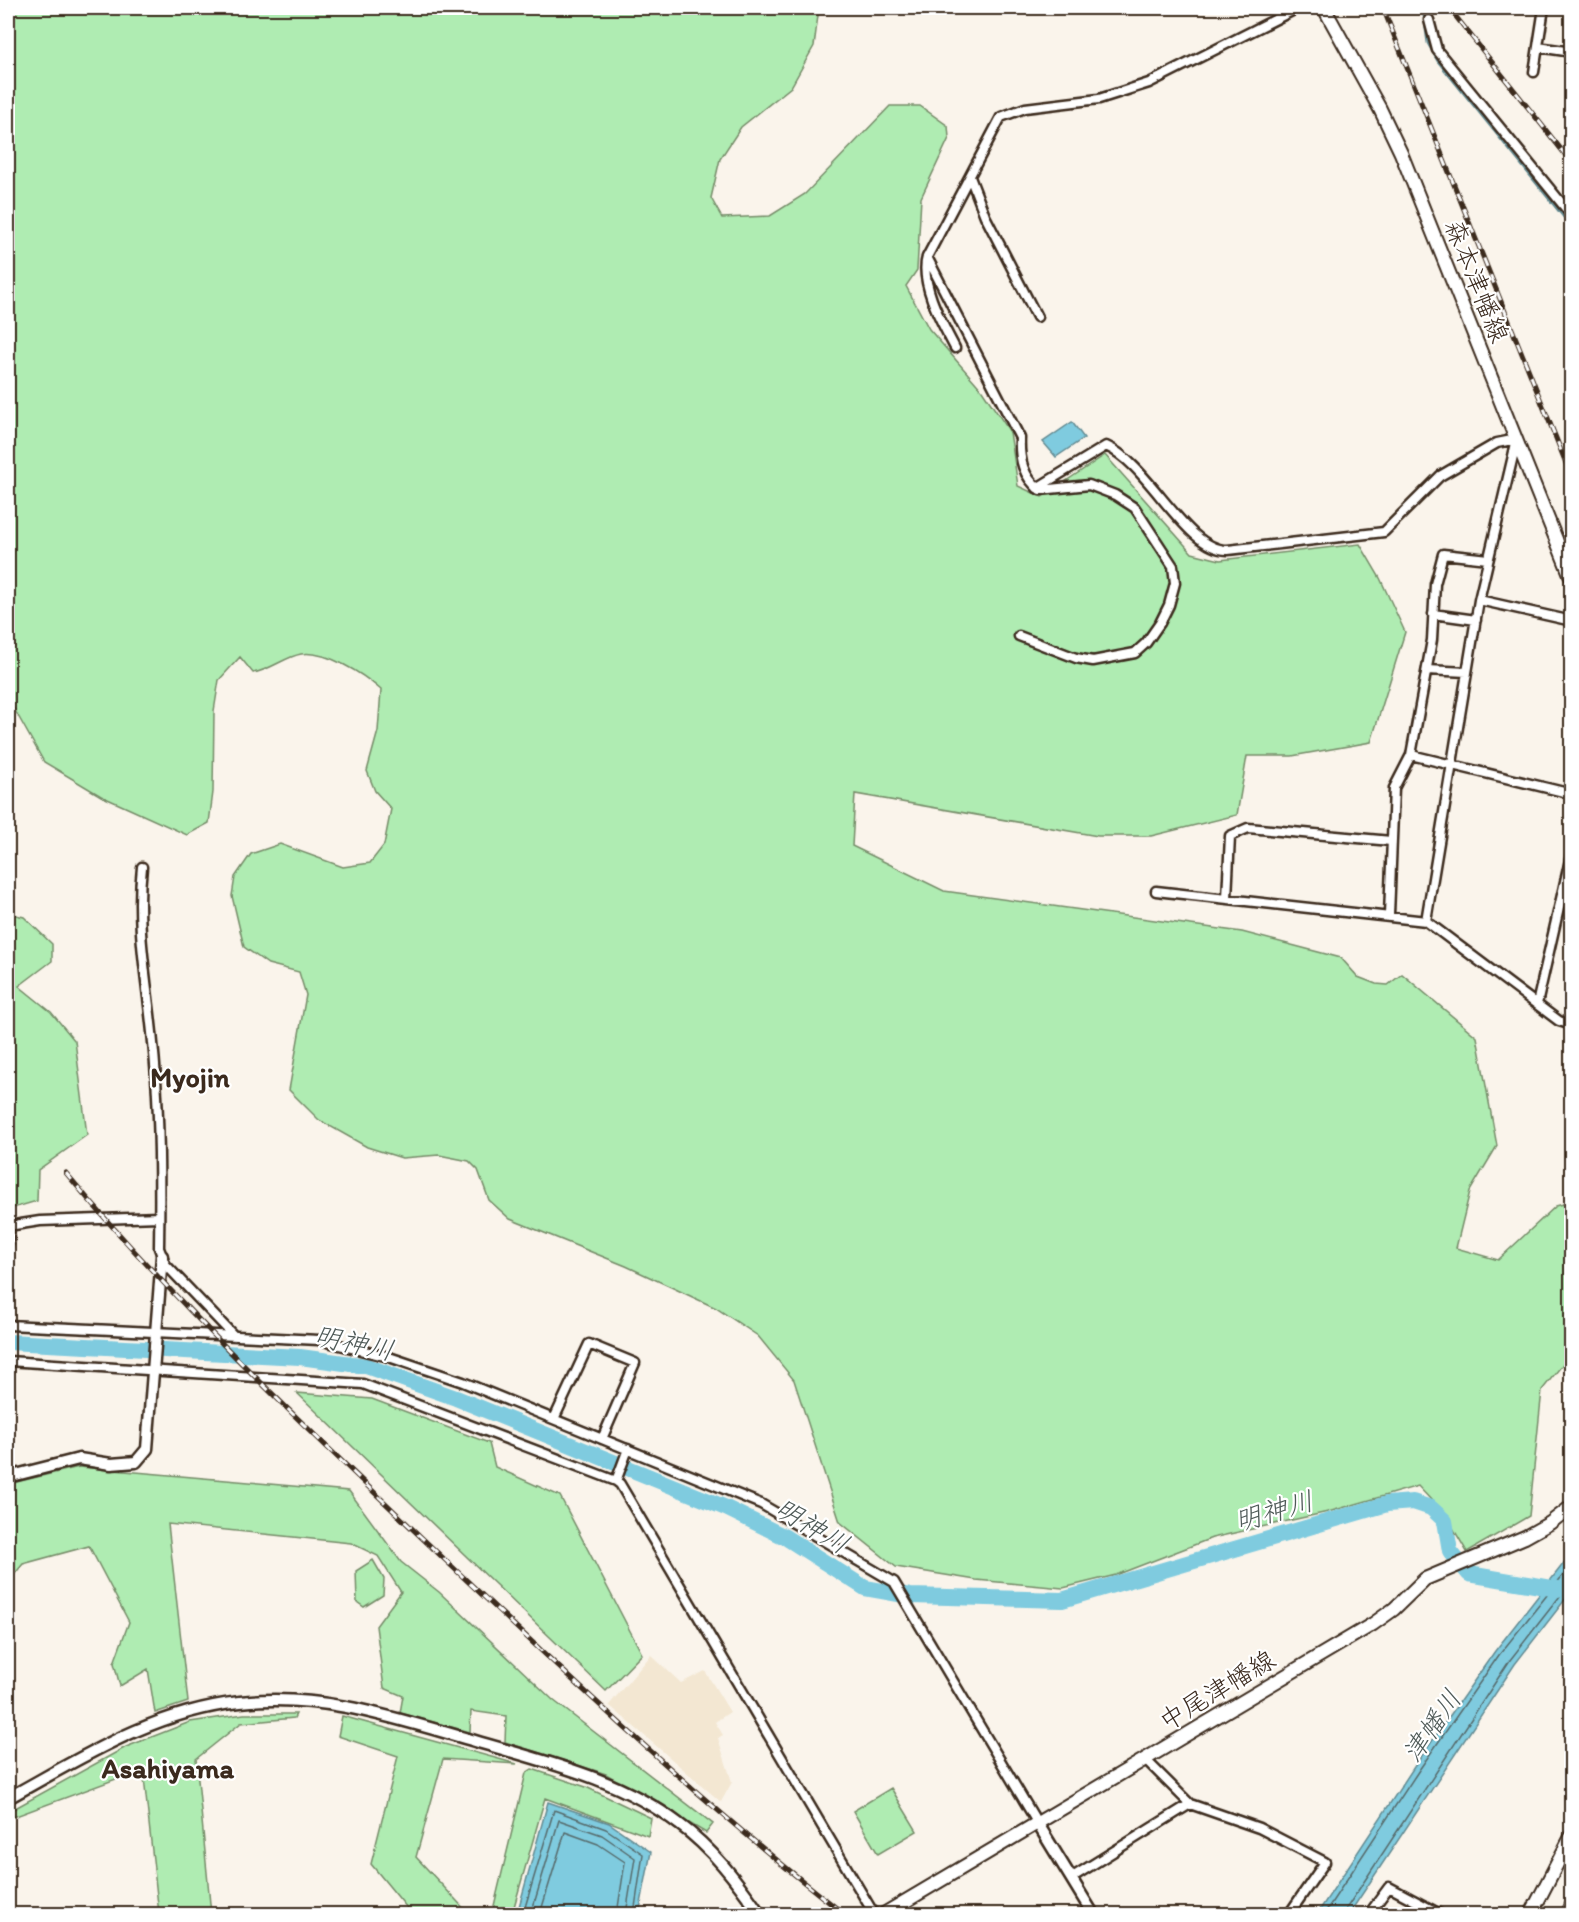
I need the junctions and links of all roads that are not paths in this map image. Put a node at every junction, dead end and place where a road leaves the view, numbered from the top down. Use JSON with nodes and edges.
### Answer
{"nodes":[{"id":1,"x":1298,"y":8,"type":"edge"},
{"id":2,"x":1324,"y":8,"type":"edge"},
{"id":3,"x":1544,"y":8,"type":"edge"},
{"id":4,"x":1429,"y":20,"type":"dead end"},
{"id":5,"x":1538,"y":47,"type":"junction"},
{"id":6,"x":1572,"y":52,"type":"edge"},
{"id":7,"x":1534,"y":72,"type":"dead end"},
{"id":8,"x":970,"y":177,"type":"junction"},
{"id":9,"x":1572,"y":216,"type":"edge"},
{"id":10,"x":927,"y":257,"type":"junction"},
{"id":11,"x":1037,"y":317,"type":"dead end"},
{"id":12,"x":955,"y":348,"type":"dead end"},
{"id":13,"x":1516,"y":439,"type":"junction"},
{"id":14,"x":1037,"y":488,"type":"junction"},
{"id":15,"x":1488,"y":559,"type":"junction"},
{"id":16,"x":1572,"y":579,"type":"edge"},
{"id":17,"x":1479,"y":600,"type":"junction"},
{"id":18,"x":1433,"y":614,"type":"junction"},
{"id":19,"x":1476,"y":620,"type":"junction"},
{"id":20,"x":1572,"y":621,"type":"edge"},
{"id":21,"x":1019,"y":636,"type":"dead end"},
{"id":22,"x":1427,"y":670,"type":"junction"},
{"id":23,"x":1467,"y":672,"type":"junction"},
{"id":24,"x":1411,"y":755,"type":"junction"},
{"id":25,"x":1452,"y":767,"type":"junction"},
{"id":26,"x":1572,"y":794,"type":"edge"},
{"id":27,"x":1391,"y":841,"type":"junction"},
{"id":28,"x":1572,"y":851,"type":"edge"},
{"id":29,"x":142,"y":867,"type":"dead end"},
{"id":30,"x":1156,"y":891,"type":"dead end"},
{"id":31,"x":1227,"y":898,"type":"junction"},
{"id":32,"x":1389,"y":915,"type":"junction"},
{"id":33,"x":1426,"y":921,"type":"junction"},
{"id":34,"x":1537,"y":1004,"type":"junction"},
{"id":35,"x":1572,"y":1025,"type":"edge"},
{"id":36,"x":159,"y":1217,"type":"junction"},
{"id":37,"x":8,"y":1226,"type":"edge"},
{"id":38,"x":8,"y":1245,"type":"edge"},
{"id":39,"x":162,"y":1256,"type":"junction"},
{"id":40,"x":8,"y":1325,"type":"edge"},
{"id":41,"x":157,"y":1335,"type":"junction"},
{"id":42,"x":234,"y":1336,"type":"junction"},
{"id":43,"x":8,"y":1361,"type":"edge"},
{"id":44,"x":155,"y":1365,"type":"junction"},
{"id":45,"x":554,"y":1419,"type":"junction"},
{"id":46,"x":602,"y":1439,"type":"junction"},
{"id":47,"x":626,"y":1452,"type":"junction"},
{"id":48,"x":8,"y":1477,"type":"edge"},
{"id":49,"x":616,"y":1481,"type":"junction"},
{"id":50,"x":1572,"y":1506,"type":"edge"},
{"id":51,"x":1145,"y":1759,"type":"junction"},
{"id":52,"x":8,"y":1798,"type":"edge"},
{"id":53,"x":1190,"y":1804,"type":"junction"},
{"id":54,"x":1038,"y":1824,"type":"junction"},
{"id":55,"x":1572,"y":1835,"type":"edge"},
{"id":56,"x":1071,"y":1878,"type":"junction"},
{"id":57,"x":760,"y":1914,"type":"edge"},
{"id":58,"x":873,"y":1914,"type":"edge"},
{"id":59,"x":884,"y":1914,"type":"edge"},
{"id":60,"x":1093,"y":1914,"type":"edge"},
{"id":61,"x":1289,"y":1914,"type":"edge"},
{"id":62,"x":1369,"y":1914,"type":"edge"},
{"id":63,"x":1440,"y":1914,"type":"edge"},
{"id":64,"x":1530,"y":1914,"type":"edge"}],
"edges":[{"from":1,"to":8,"type":"street"},
{"from":2,"to":13,"type":"main road","name":"森本津幡線"},
{"from":3,"to":5,"type":"street"},
{"from":4,"to":9,"type":"street"},
{"from":5,"to":6,"type":"street"},
{"from":5,"to":7,"type":"street"},
{"from":8,"to":10,"type":"street"},
{"from":8,"to":11,"type":"street"},
{"from":10,"to":12,"type":"street"},
{"from":10,"to":14,"type":"street"},
{"from":13,"to":14,"type":"street"},
{"from":13,"to":15,"type":"street"},
{"from":13,"to":16,"type":"main road","name":"森本津幡線"},
{"from":14,"to":21,"type":"street"},
{"from":15,"to":17,"type":"street"},
{"from":15,"to":18,"type":"street"},
{"from":17,"to":19,"type":"street"},
{"from":17,"to":20,"type":"street"},
{"from":18,"to":19,"type":"street"},
{"from":18,"to":22,"type":"street"},
{"from":19,"to":23,"type":"street"},
{"from":22,"to":23,"type":"street"},
{"from":22,"to":24,"type":"street"},
{"from":23,"to":25,"type":"street"},
{"from":24,"to":25,"type":"street"},
{"from":24,"to":27,"type":"street"},
{"from":25,"to":26,"type":"street"},
{"from":25,"to":33,"type":"street"},
{"from":27,"to":31,"type":"street"},
{"from":27,"to":32,"type":"street"},
{"from":28,"to":34,"type":"street"},
{"from":29,"to":36,"type":"street"},
{"from":30,"to":31,"type":"street"},
{"from":31,"to":32,"type":"street"},
{"from":32,"to":33,"type":"street"},
{"from":33,"to":34,"type":"street"},
{"from":34,"to":35,"type":"street"},
{"from":36,"to":37,"type":"street"},
{"from":36,"to":39,"type":"street"},
{"from":37,"to":38,"type":"street"},
{"from":39,"to":41,"type":"street"},
{"from":39,"to":42,"type":"street"},
{"from":40,"to":41,"type":"street"},
{"from":41,"to":42,"type":"street"},
{"from":41,"to":44,"type":"street"},
{"from":42,"to":45,"type":"street"},
{"from":43,"to":44,"type":"street"},
{"from":44,"to":48,"type":"street"},
{"from":44,"to":49,"type":"street"},
{"from":45,"to":46,"type":"street"},
{"from":45,"to":46,"type":"street"},
{"from":46,"to":47,"type":"street"},
{"from":47,"to":49,"type":"street"},
{"from":47,"to":54,"type":"street"},
{"from":49,"to":58,"type":"street"},
{"from":50,"to":51,"type":"main road","name":"中尾津幡線"},
{"from":51,"to":53,"type":"street"},
{"from":51,"to":54,"type":"main road","name":"中尾津幡線"},
{"from":52,"to":57,"type":"street"},
{"from":53,"to":56,"type":"street"},
{"from":53,"to":61,"type":"street"},
{"from":54,"to":56,"type":"street"},
{"from":54,"to":59,"type":"main road","name":"中尾津幡線"},
{"from":55,"to":64,"type":"main road"},
{"from":56,"to":60,"type":"street"},
{"from":62,"to":63,"type":"street"}]}
